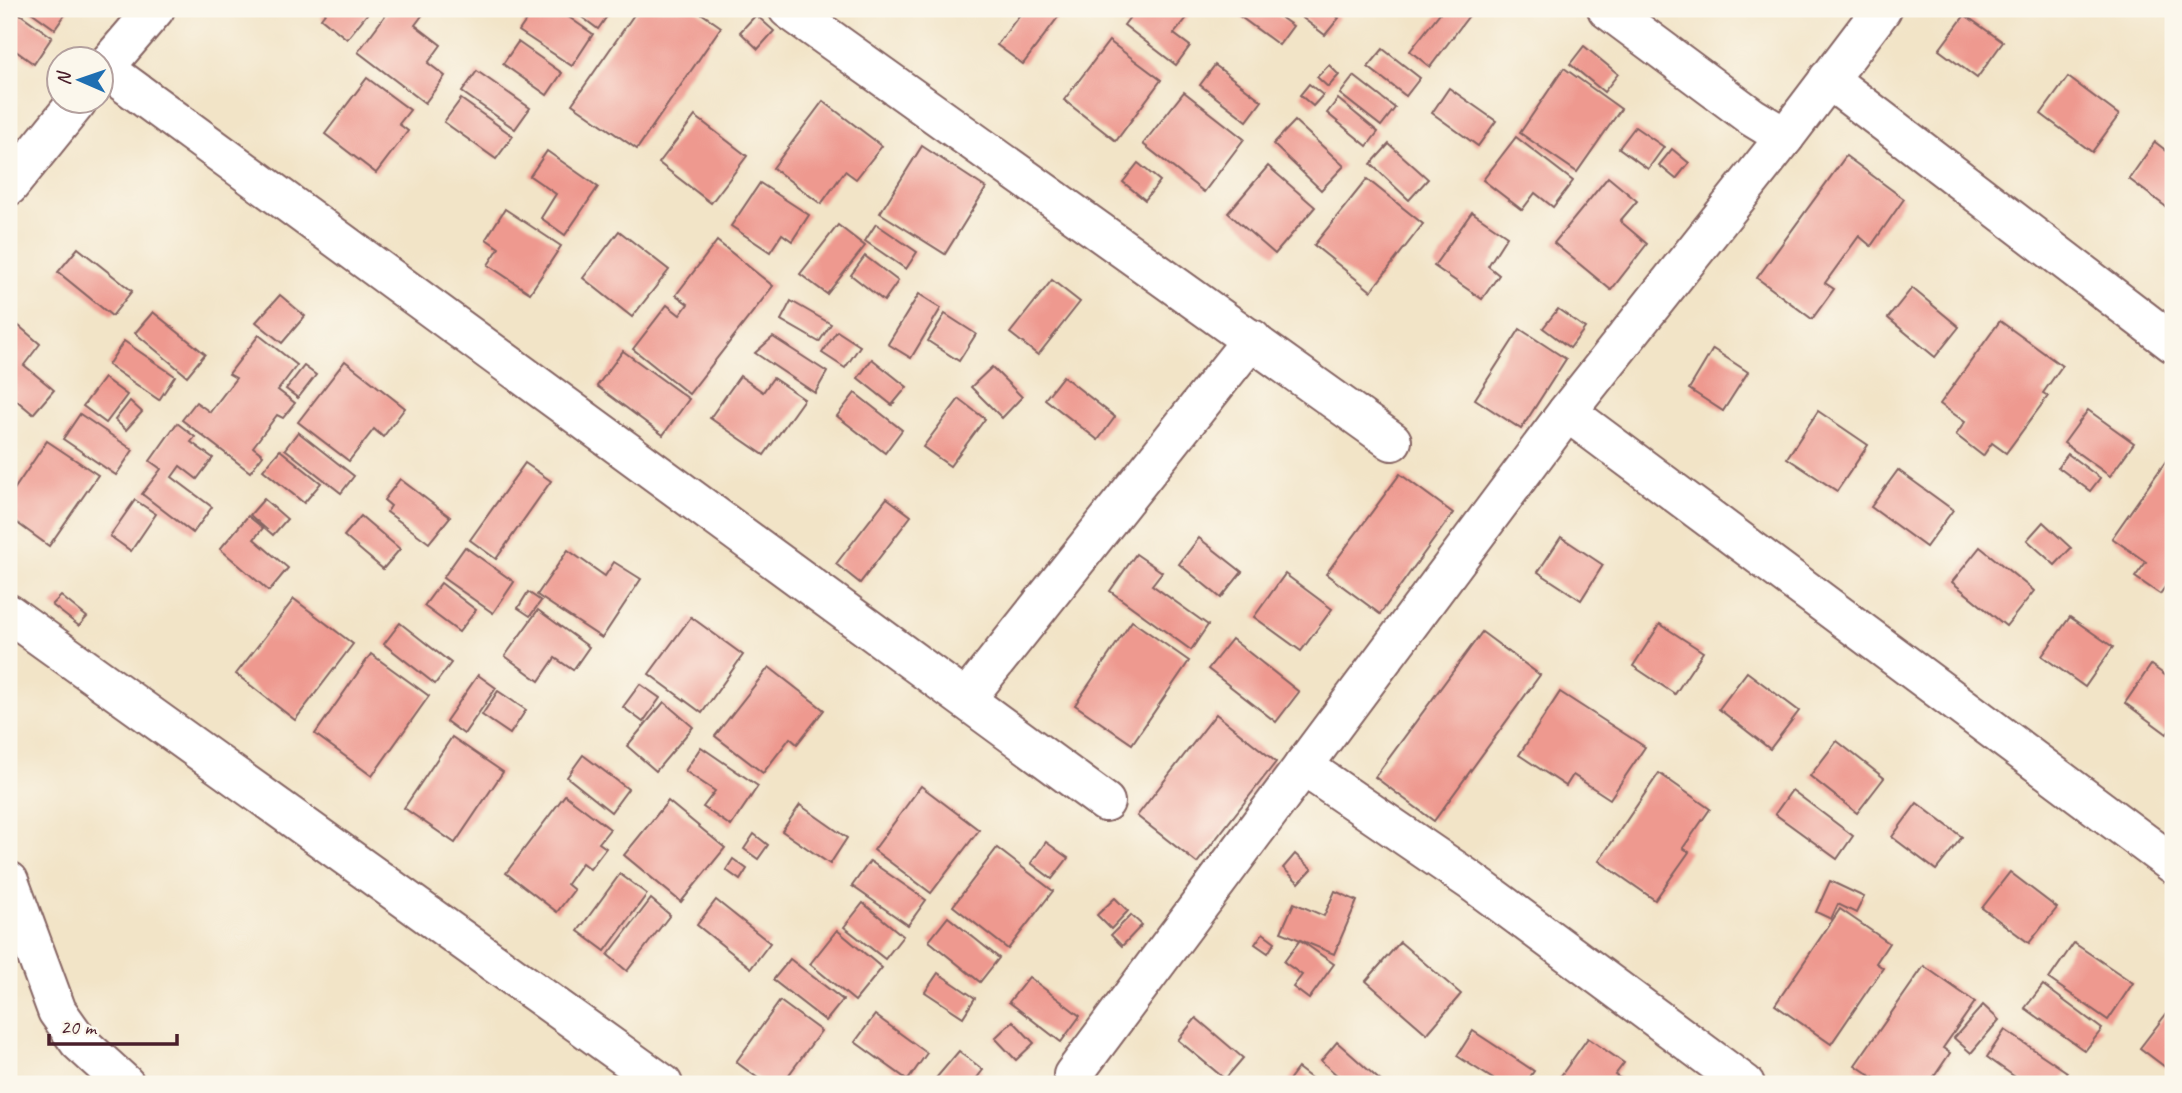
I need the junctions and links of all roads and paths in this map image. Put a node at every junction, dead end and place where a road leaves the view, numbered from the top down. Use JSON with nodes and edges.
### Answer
{"nodes":[{"id":1,"x":155,"y":9,"type":"edge"},
{"id":2,"x":788,"y":9,"type":"edge"},
{"id":3,"x":1607,"y":9,"type":"edge"},
{"id":4,"x":1882,"y":9,"type":"edge"},
{"id":5,"x":116,"y":55,"type":"edge"},
{"id":6,"x":116,"y":79,"type":"edge"},
{"id":7,"x":1828,"y":79,"type":"junction"},
{"id":8,"x":66,"y":116,"type":"edge"},
{"id":9,"x":1785,"y":137,"type":"junction"},
{"id":10,"x":9,"y":186,"type":"edge"},
{"id":11,"x":1252,"y":339,"type":"junction"},
{"id":12,"x":2173,"y":342,"type":"edge"},
{"id":13,"x":1567,"y":412,"type":"junction"},
{"id":14,"x":1392,"y":441,"type":"dead end"},
{"id":15,"x":9,"y":614,"type":"edge"},
{"id":16,"x":966,"y":699,"type":"junction"},
{"id":17,"x":1303,"y":766,"type":"junction"},
{"id":18,"x":1105,"y":802,"type":"dead end"},
{"id":19,"x":2173,"y":864,"type":"edge"},
{"id":20,"x":9,"y":881,"type":"edge"},
{"id":21,"x":1073,"y":1075,"type":"dead end"},
{"id":22,"x":125,"y":1084,"type":"edge"},
{"id":23,"x":663,"y":1084,"type":"edge"},
{"id":24,"x":1745,"y":1084,"type":"edge"}],
"edges":[{"from":1,"to":5,"type":"street"},
{"from":2,"to":11,"type":"street"},
{"from":3,"to":9,"type":"street"},
{"from":4,"to":7,"type":"street"},
{"from":6,"to":16,"type":"street"},
{"from":7,"to":9,"type":"street"},
{"from":7,"to":12,"type":"street"},
{"from":8,"to":10,"type":"street"},
{"from":9,"to":13,"type":"street"},
{"from":11,"to":14,"type":"street"},
{"from":11,"to":16,"type":"street"},
{"from":13,"to":17,"type":"street"},
{"from":13,"to":19,"type":"street"},
{"from":15,"to":23,"type":"street"},
{"from":16,"to":18,"type":"street"},
{"from":17,"to":21,"type":"street"},
{"from":17,"to":24,"type":"street"},
{"from":20,"to":22,"type":"street"}]}
